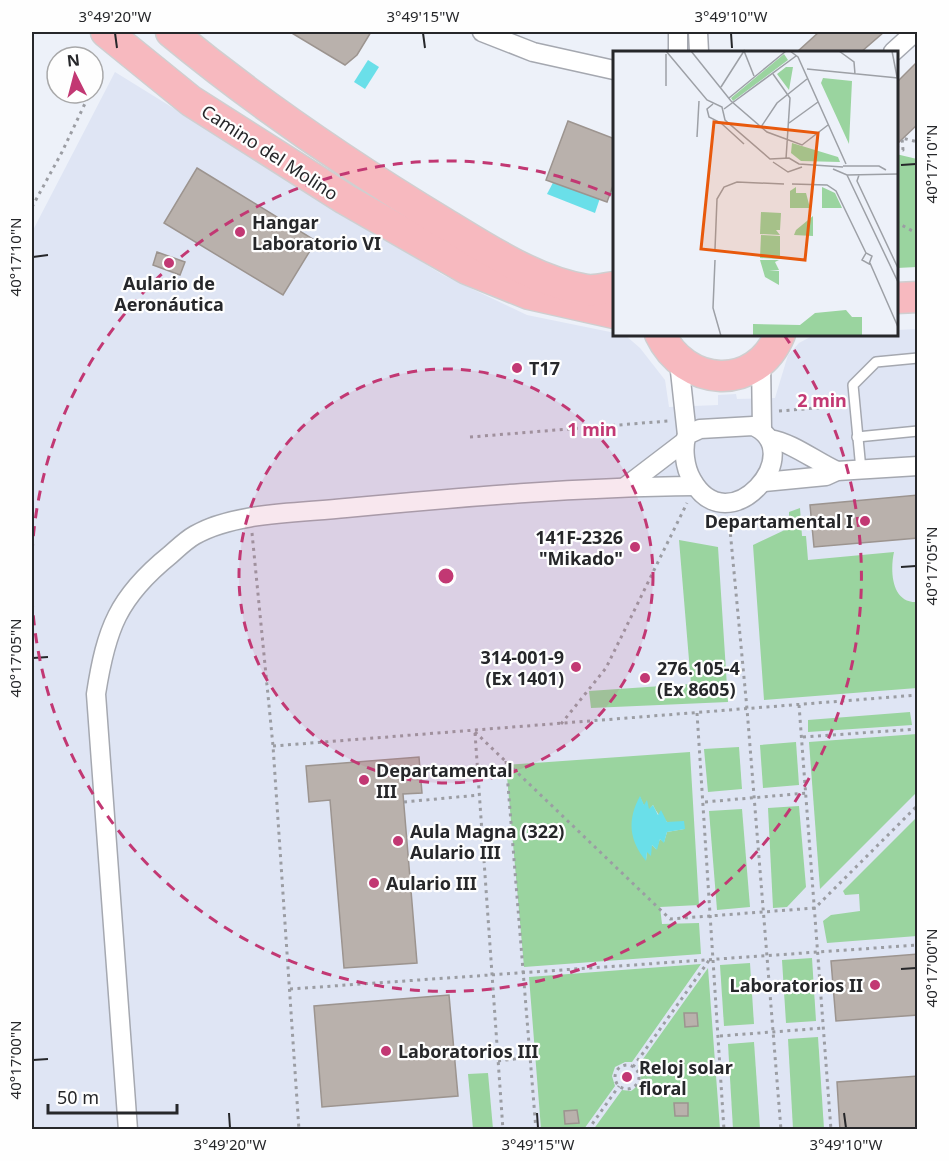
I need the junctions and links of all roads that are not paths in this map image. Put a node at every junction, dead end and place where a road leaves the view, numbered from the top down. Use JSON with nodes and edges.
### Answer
{"nodes":[{"id":1,"x":106,"y":32,"type":"edge"},
{"id":2,"x":171,"y":32,"type":"edge"},
{"id":3,"x":482,"y":32,"type":"edge"},
{"id":4,"x":678,"y":32,"type":"edge"},
{"id":5,"x":698,"y":32,"type":"edge"},
{"id":6,"x":915,"y":32,"type":"edge"},
{"id":7,"x":678,"y":51,"type":"edge"},
{"id":8,"x":699,"y":51,"type":"edge"},
{"id":9,"x":894,"y":51,"type":"edge"},
{"id":10,"x":613,"y":70,"type":"edge"},
{"id":11,"x":613,"y":287,"type":"edge"},
{"id":12,"x":918,"y":297,"type":"edge"},
{"id":13,"x":898,"y":298,"type":"edge"},
{"id":14,"x":613,"y":314,"type":"edge"},
{"id":15,"x":918,"y":315,"type":"edge"},
{"id":16,"x":898,"y":316,"type":"edge"},
{"id":17,"x":661,"y":336,"type":"edge"},
{"id":18,"x":779,"y":336,"type":"edge"},
{"id":19,"x":918,"y":358,"type":"edge"},
{"id":20,"x":679,"y":362,"type":"junction"},
{"id":21,"x":761,"y":362,"type":"junction"},
{"id":22,"x":764,"y":427,"type":"junction"},
{"id":23,"x":918,"y":431,"type":"edge"},
{"id":24,"x":686,"y":432,"type":"junction"},
{"id":25,"x":857,"y":437,"type":"junction"},
{"id":26,"x":918,"y":466,"type":"edge"},
{"id":27,"x":861,"y":470,"type":"junction"},
{"id":28,"x":837,"y":471,"type":"junction"},
{"id":29,"x":764,"y":482,"type":"junction"},
{"id":30,"x":695,"y":486,"type":"junction"},
{"id":31,"x":625,"y":487,"type":"junction"},
{"id":32,"x":128,"y":1130,"type":"edge"}],
"edges":[{"from":1,"to":14,"type":"main road","name":"Camino del Molino"},
{"from":2,"to":11,"type":"main road","name":"Camino del Molino"},
{"from":3,"to":10,"type":"street"},
{"from":4,"to":7,"type":"street"},
{"from":5,"to":8,"type":"street"},
{"from":6,"to":9,"type":"street"},
{"from":12,"to":13,"type":"main road"},
{"from":15,"to":16,"type":"main road"},
{"from":17,"to":20,"type":"main road"},
{"from":18,"to":21,"type":"main road"},
{"from":19,"to":25,"type":"lane"},
{"from":20,"to":21,"type":"main road"},
{"from":20,"to":24,"type":"street"},
{"from":21,"to":22,"type":"street"},
{"from":22,"to":24,"type":"street"},
{"from":22,"to":28,"type":"street"},
{"from":22,"to":29,"type":"street"},
{"from":23,"to":25,"type":"lane"},
{"from":24,"to":30,"type":"street"},
{"from":24,"to":31,"type":"street"},
{"from":25,"to":27,"type":"lane"},
{"from":26,"to":27,"type":"street"},
{"from":27,"to":28,"type":"street"},
{"from":28,"to":29,"type":"street"},
{"from":29,"to":30,"type":"street"},
{"from":30,"to":31,"type":"street"},
{"from":31,"to":32,"type":"street"}]}
